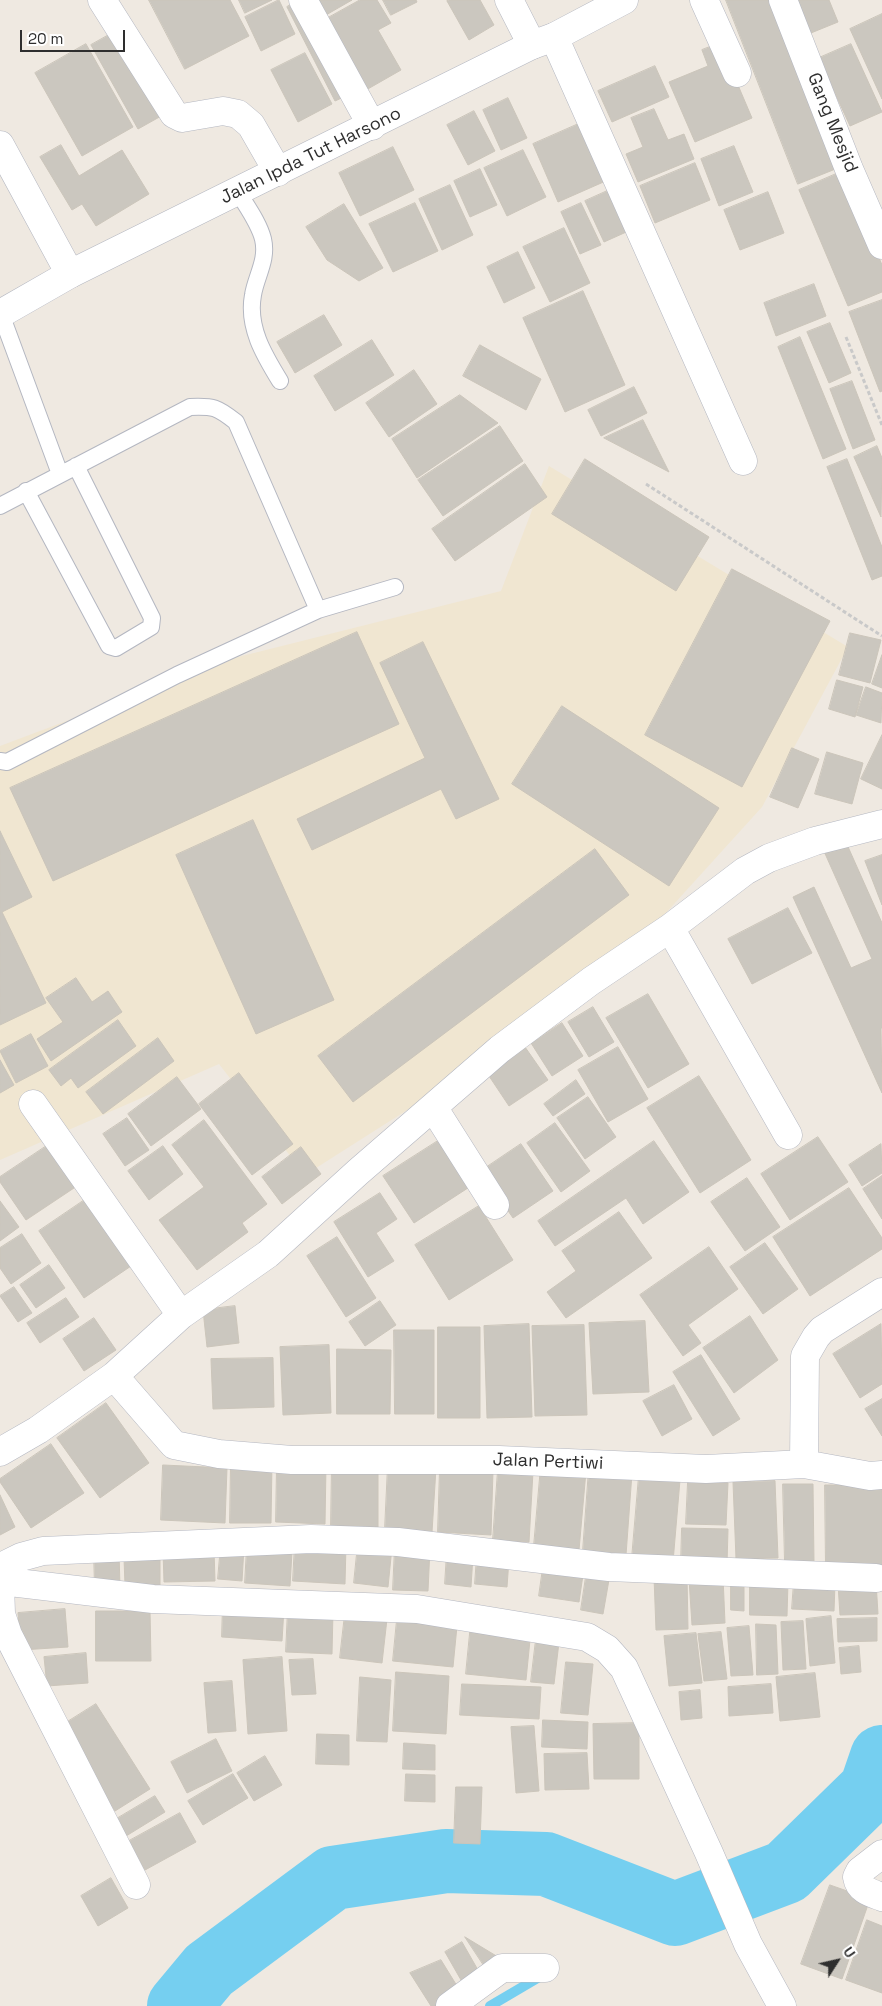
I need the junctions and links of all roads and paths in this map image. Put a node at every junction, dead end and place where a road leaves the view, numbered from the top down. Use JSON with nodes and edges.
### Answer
{"nodes":[{"id":1,"x":102,"y":0,"type":"edge"},
{"id":2,"x":303,"y":0,"type":"edge"},
{"id":3,"x":509,"y":0,"type":"edge"},
{"id":4,"x":624,"y":0,"type":"edge"},
{"id":5,"x":704,"y":0,"type":"edge"},
{"id":6,"x":783,"y":0,"type":"edge"},
{"id":7,"x":543,"y":41,"type":"junction"},
{"id":8,"x":737,"y":72,"type":"dead end"},
{"id":9,"x":372,"y":126,"type":"junction"},
{"id":10,"x":0,"y":145,"type":"edge"},
{"id":11,"x":278,"y":172,"type":"junction"},
{"id":12,"x":238,"y":192,"type":"junction"},
{"id":13,"x":882,"y":245,"type":"edge"},
{"id":14,"x":70,"y":274,"type":"junction"},
{"id":15,"x":0,"y":313,"type":"edge"},
{"id":16,"x":846,"y":337,"type":"dead end"},
{"id":17,"x":280,"y":381,"type":"dead end"},
{"id":18,"x":882,"y":425,"type":"edge"},
{"id":19,"x":743,"y":460,"type":"dead end"},
{"id":20,"x":76,"y":466,"type":"junction"},
{"id":21,"x":60,"y":474,"type":"junction"},
{"id":22,"x":646,"y":484,"type":"dead end"},
{"id":23,"x":26,"y":491,"type":"junction"},
{"id":24,"x":0,"y":506,"type":"edge"},
{"id":25,"x":395,"y":587,"type":"dead end"},
{"id":26,"x":318,"y":610,"type":"junction"},
{"id":27,"x":882,"y":636,"type":"edge"},
{"id":28,"x":0,"y":761,"type":"edge"},
{"id":29,"x":882,"y":824,"type":"edge"},
{"id":30,"x":670,"y":928,"type":"junction"},
{"id":31,"x":33,"y":1104,"type":"dead end"},
{"id":32,"x":433,"y":1107,"type":"junction"},
{"id":33,"x":788,"y":1135,"type":"dead end"},
{"id":34,"x":495,"y":1205,"type":"dead end"},
{"id":35,"x":882,"y":1292,"type":"edge"},
{"id":36,"x":181,"y":1315,"type":"junction"},
{"id":37,"x":114,"y":1376,"type":"junction"},
{"id":38,"x":0,"y":1452,"type":"edge"},
{"id":39,"x":804,"y":1464,"type":"junction"},
{"id":40,"x":882,"y":1475,"type":"edge"},
{"id":41,"x":876,"y":1578,"type":"dead end"},
{"id":42,"x":0,"y":1582,"type":"edge"},
{"id":43,"x":882,"y":1854,"type":"edge"},
{"id":44,"x":136,"y":1885,"type":"dead end"},
{"id":45,"x":882,"y":1897,"type":"edge"},
{"id":46,"x":546,"y":1968,"type":"dead end"},
{"id":47,"x":450,"y":2006,"type":"edge"},
{"id":48,"x":782,"y":2006,"type":"edge"}],
"edges":[{"from":1,"to":11,"type":"street"},
{"from":2,"to":9,"type":"street"},
{"from":3,"to":7,"type":"street"},
{"from":4,"to":7,"type":"street","name":"Jalan Ipda Tut Harsono"},
{"from":5,"to":8,"type":"street"},
{"from":6,"to":13,"type":"street","name":"Gang Mesjid"},
{"from":7,"to":9,"type":"street","name":"Jalan Ipda Tut Harsono"},
{"from":7,"to":19,"type":"street"},
{"from":9,"to":11,"type":"street","name":"Jalan Ipda Tut Harsono"},
{"from":10,"to":14,"type":"street"},
{"from":11,"to":12,"type":"street","name":"Jalan Ipda Tut Harsono"},
{"from":12,"to":14,"type":"street","name":"Jalan Ipda Tut Harsono"},
{"from":12,"to":17,"type":"lane"},
{"from":14,"to":15,"type":"street","name":"Jalan Ipda Tut Harsono"},
{"from":15,"to":21,"type":"lane"},
{"from":16,"to":18,"type":"path"},
{"from":20,"to":21,"type":"lane"},
{"from":20,"to":23,"type":"lane"},
{"from":20,"to":26,"type":"lane"},
{"from":21,"to":23,"type":"lane"},
{"from":22,"to":27,"type":"path"},
{"from":23,"to":24,"type":"lane"},
{"from":25,"to":26,"type":"lane"},
{"from":26,"to":28,"type":"lane"},
{"from":29,"to":30,"type":"street"},
{"from":30,"to":32,"type":"street"},
{"from":30,"to":33,"type":"street"},
{"from":31,"to":36,"type":"street"},
{"from":32,"to":34,"type":"street"},
{"from":32,"to":36,"type":"street"},
{"from":35,"to":39,"type":"street"},
{"from":36,"to":37,"type":"street"},
{"from":37,"to":38,"type":"street"},
{"from":37,"to":39,"type":"street","name":"Jalan Pertiwi"},
{"from":39,"to":40,"type":"street","name":"Jalan Pertiwi"},
{"from":41,"to":42,"type":"street"},
{"from":42,"to":44,"type":"street"},
{"from":42,"to":48,"type":"street"},
{"from":43,"to":45,"type":"street"},
{"from":46,"to":47,"type":"street"}]}
